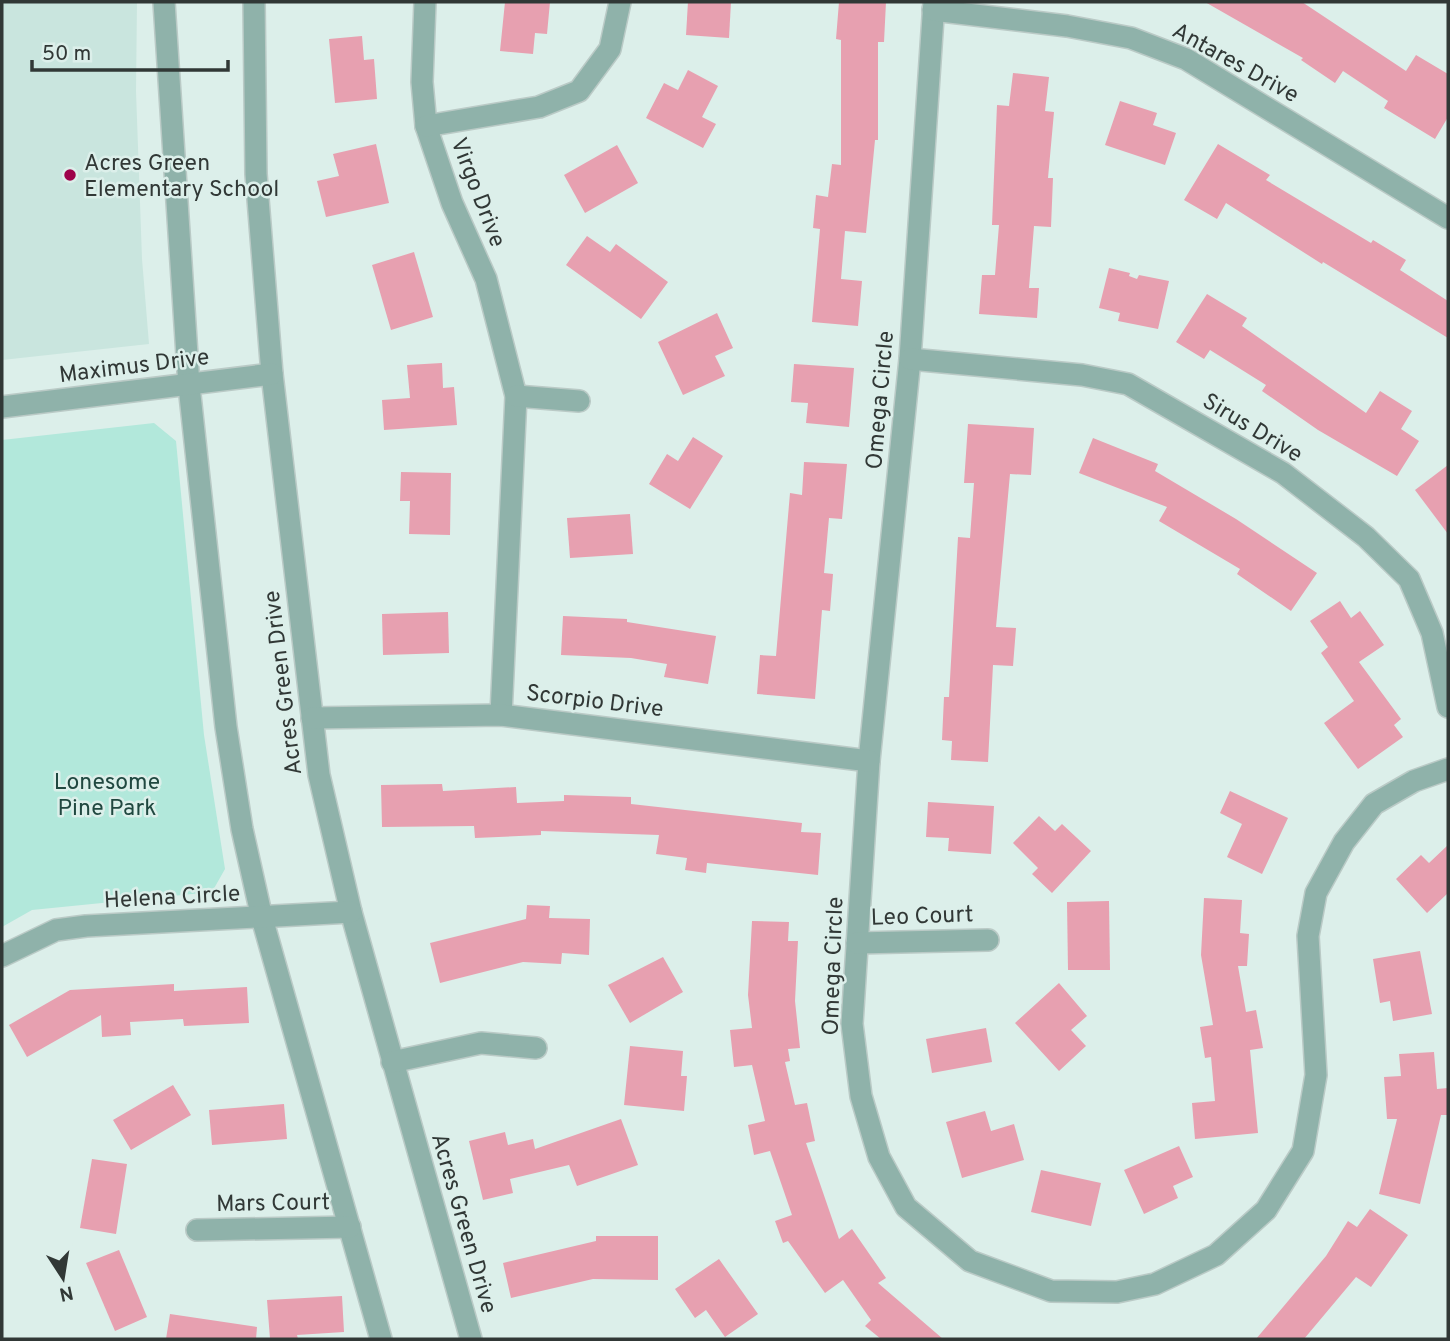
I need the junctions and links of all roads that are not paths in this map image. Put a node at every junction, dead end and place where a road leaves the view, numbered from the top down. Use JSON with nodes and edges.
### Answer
{"nodes":[{"id":1,"x":164,"y":2,"type":"edge"},
{"id":2,"x":254,"y":2,"type":"edge"},
{"id":3,"x":425,"y":2,"type":"edge"},
{"id":4,"x":620,"y":2,"type":"edge"},
{"id":5,"x":934,"y":6,"type":"edge"},
{"id":6,"x":426,"y":126,"type":"junction"},
{"id":7,"x":1448,"y":218,"type":"edge"},
{"id":8,"x":910,"y":359,"type":"junction"},
{"id":9,"x":272,"y":374,"type":"junction"},
{"id":10,"x":189,"y":386,"type":"junction"},
{"id":11,"x":516,"y":396,"type":"junction"},
{"id":12,"x":579,"y":401,"type":"dead end"},
{"id":13,"x":2,"y":407,"type":"edge"},
{"id":14,"x":1448,"y":707,"type":"edge"},
{"id":15,"x":501,"y":715,"type":"junction"},
{"id":16,"x":312,"y":718,"type":"junction"},
{"id":17,"x":869,"y":761,"type":"junction"},
{"id":18,"x":1448,"y":769,"type":"edge"},
{"id":19,"x":351,"y":912,"type":"junction"},
{"id":20,"x":262,"y":918,"type":"junction"},
{"id":21,"x":988,"y":940,"type":"dead end"},
{"id":22,"x":858,"y":943,"type":"junction"},
{"id":23,"x":2,"y":956,"type":"edge"},
{"id":24,"x":536,"y":1048,"type":"dead end"},
{"id":25,"x":392,"y":1062,"type":"junction"},
{"id":26,"x":350,"y":1227,"type":"junction"},
{"id":27,"x":197,"y":1230,"type":"dead end"},
{"id":28,"x":381,"y":1339,"type":"edge"},
{"id":29,"x":471,"y":1339,"type":"edge"}],
"edges":[{"from":1,"to":10,"type":"street"},
{"from":2,"to":9,"type":"street","name":"Acres Green Drive"},
{"from":3,"to":6,"type":"street","name":"Virgo Drive"},
{"from":4,"to":6,"type":"street"},
{"from":5,"to":7,"type":"street","name":"Antares Drive"},
{"from":5,"to":8,"type":"street","name":"Omega Circle"},
{"from":6,"to":11,"type":"street","name":"Virgo Drive"},
{"from":8,"to":14,"type":"street","name":"Sirus Drive"},
{"from":8,"to":17,"type":"street","name":"Omega Circle"},
{"from":9,"to":10,"type":"street","name":"Maximus Drive"},
{"from":9,"to":16,"type":"street","name":"Acres Green Drive"},
{"from":10,"to":13,"type":"street","name":"Maximus Drive"},
{"from":10,"to":20,"type":"street"},
{"from":11,"to":12,"type":"street"},
{"from":11,"to":15,"type":"street","name":"Virgo Drive"},
{"from":15,"to":16,"type":"street","name":"Scorpio Drive"},
{"from":15,"to":17,"type":"street","name":"Scorpio Drive"},
{"from":16,"to":19,"type":"street","name":"Acres Green Drive"},
{"from":17,"to":22,"type":"street","name":"Omega Circle"},
{"from":18,"to":22,"type":"street","name":"Omega Circle"},
{"from":19,"to":20,"type":"street","name":"Helena Circle"},
{"from":19,"to":25,"type":"street","name":"Acres Green Drive"},
{"from":20,"to":23,"type":"street","name":"Helena Circle"},
{"from":20,"to":26,"type":"street"},
{"from":21,"to":22,"type":"street","name":"Leo Court"},
{"from":24,"to":25,"type":"street"},
{"from":25,"to":29,"type":"street","name":"Acres Green Drive"},
{"from":26,"to":27,"type":"street","name":"Mars Court"},
{"from":26,"to":28,"type":"street"}]}
